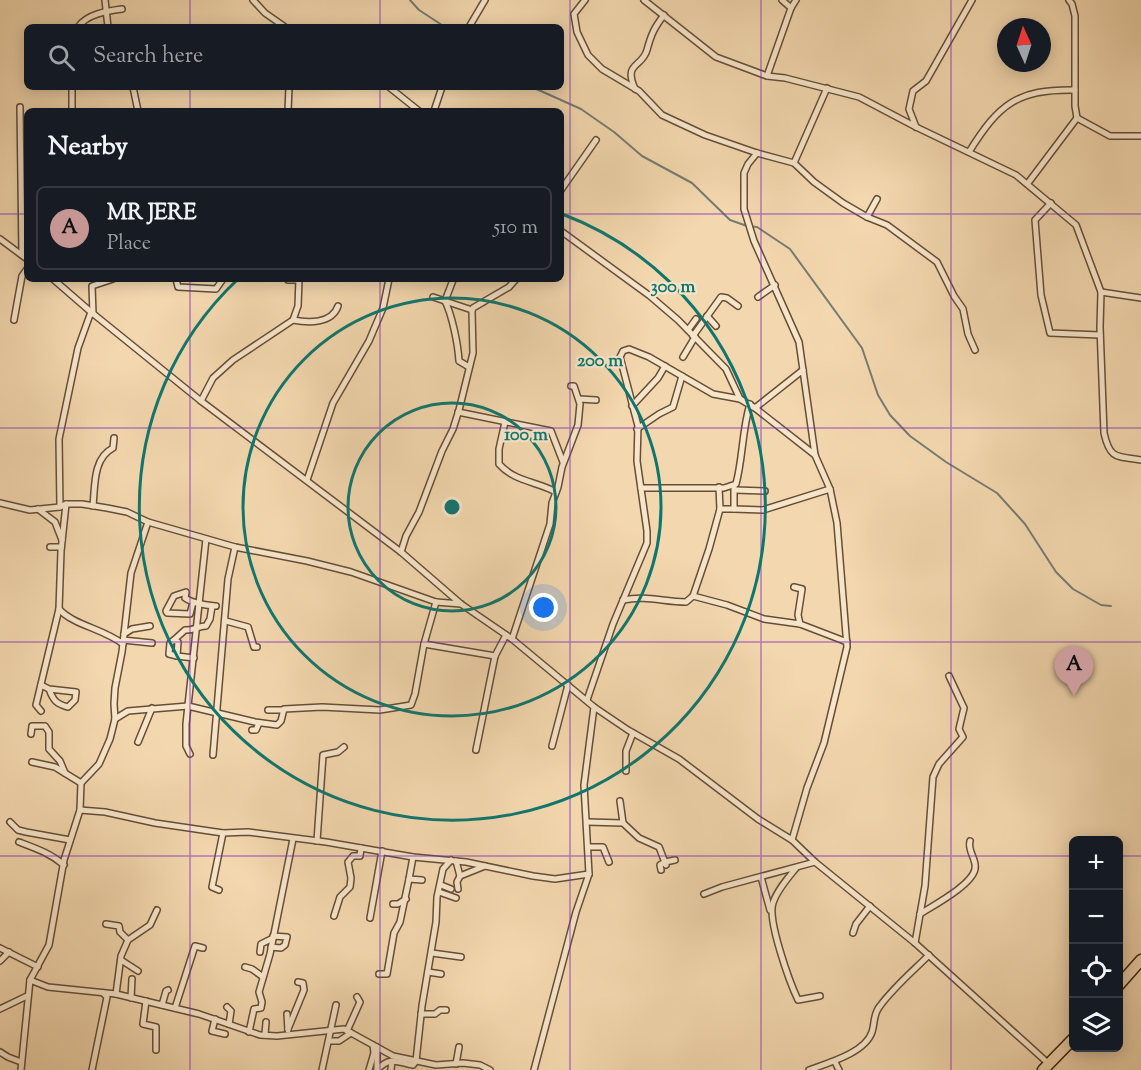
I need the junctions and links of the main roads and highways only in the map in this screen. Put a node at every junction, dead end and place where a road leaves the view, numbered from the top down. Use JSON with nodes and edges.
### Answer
{"nodes":[{"id":1,"x":1141,"y":960,"type":"edge"},
{"id":2,"x":1123,"y":981,"type":"edge"},
{"id":3,"x":1069,"y":1043,"type":"edge"},
{"id":4,"x":1046,"y":1067,"type":"edge"}],
"edges":[{"from":1,"to":2,"type":"highway"},
{"from":3,"to":4,"type":"highway"}]}
